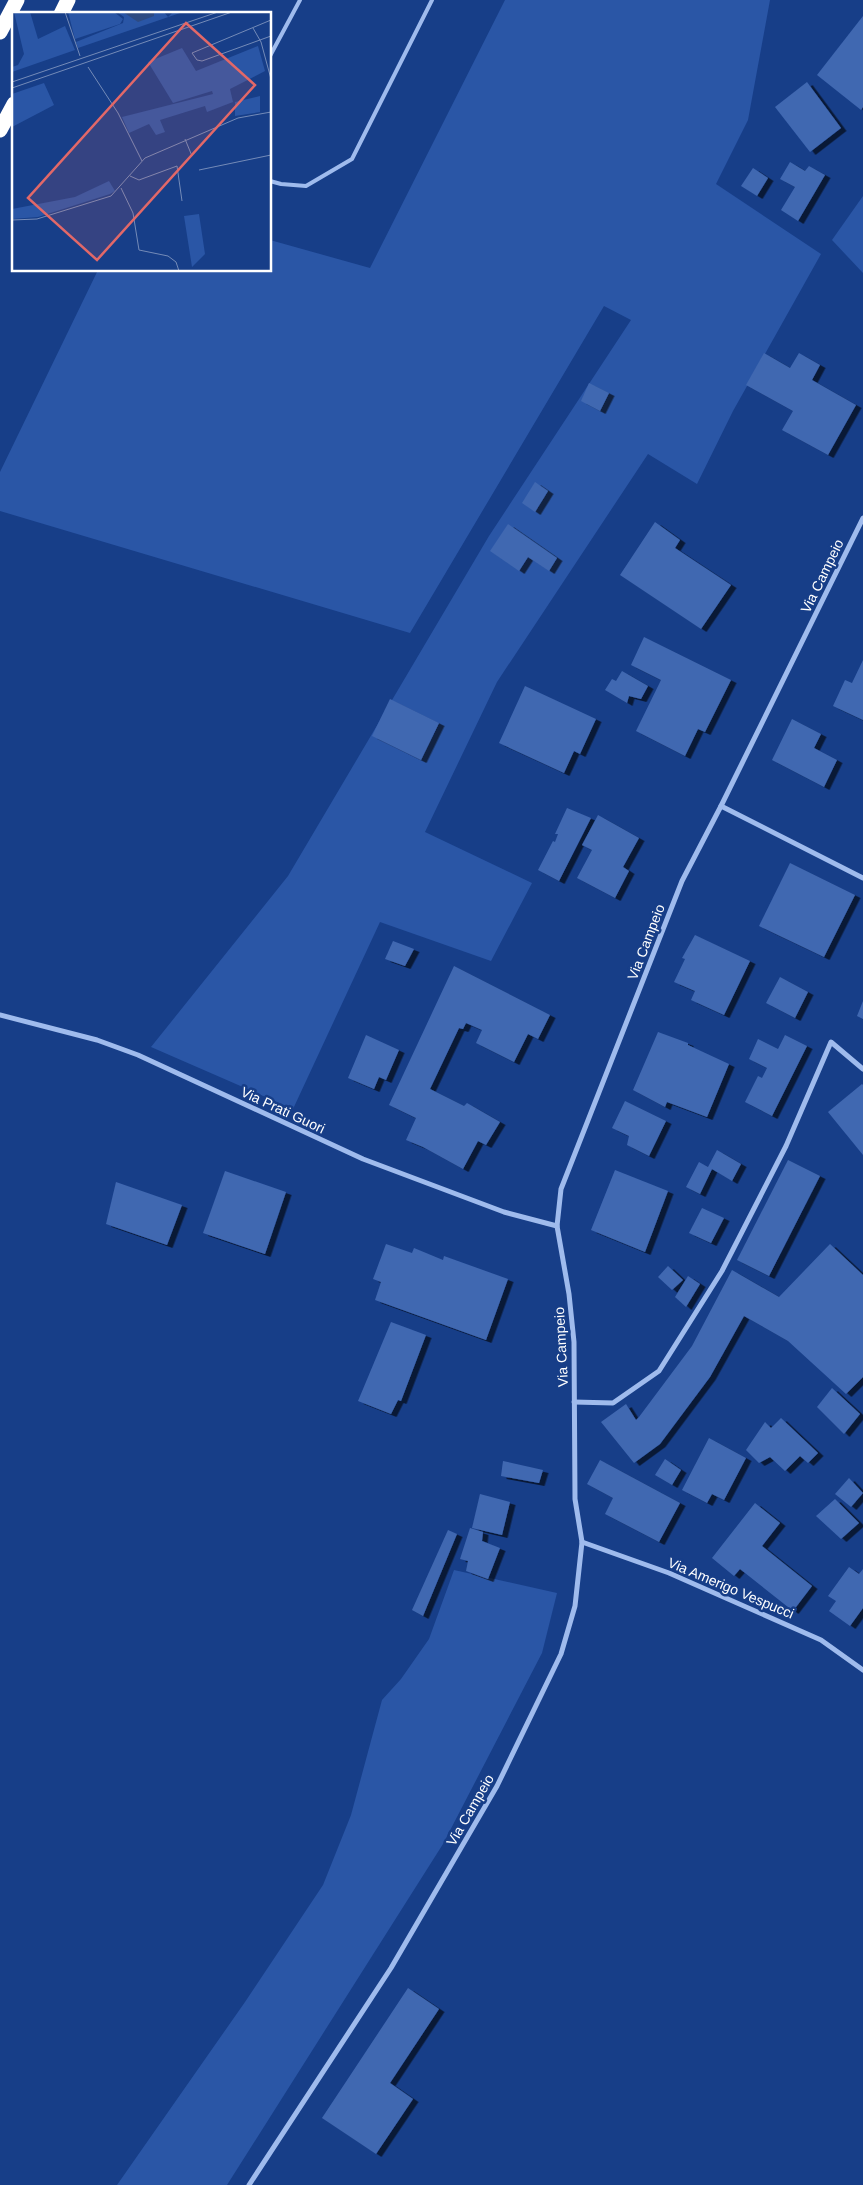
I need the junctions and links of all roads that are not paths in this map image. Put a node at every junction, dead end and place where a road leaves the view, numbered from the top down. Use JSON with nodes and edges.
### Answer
{"nodes":[{"id":1,"x":17,"y":0,"type":"edge"},
{"id":2,"x":68,"y":0,"type":"edge"},
{"id":3,"x":300,"y":0,"type":"edge"},
{"id":4,"x":432,"y":0,"type":"edge"},
{"id":5,"x":62,"y":12,"type":"edge"},
{"id":6,"x":0,"y":32,"type":"edge"},
{"id":7,"x":271,"y":54,"type":"edge"},
{"id":8,"x":12,"y":108,"type":"edge"},
{"id":9,"x":0,"y":130,"type":"edge"},
{"id":10,"x":271,"y":181,"type":"edge"},
{"id":11,"x":863,"y":518,"type":"edge"},
{"id":12,"x":722,"y":806,"type":"junction"},
{"id":13,"x":863,"y":878,"type":"edge"},
{"id":14,"x":0,"y":1015,"type":"edge"},
{"id":15,"x":863,"y":1069,"type":"edge"},
{"id":16,"x":557,"y":1226,"type":"junction"},
{"id":17,"x":574,"y":1402,"type":"junction"},
{"id":18,"x":582,"y":1542,"type":"junction"},
{"id":19,"x":863,"y":1670,"type":"edge"},
{"id":20,"x":249,"y":2185,"type":"edge"}],
"edges":[{"from":1,"to":6,"type":"highway"},
{"from":2,"to":5,"type":"highway"},
{"from":3,"to":7,"type":"lane"},
{"from":4,"to":10,"type":"lane"},
{"from":8,"to":9,"type":"highway"},
{"from":11,"to":12,"type":"street","name":"Via Campeio"},
{"from":12,"to":13,"type":"street"},
{"from":12,"to":16,"type":"street","name":"Via Campeio"},
{"from":14,"to":16,"type":"street","name":"Via Prati Guori"},
{"from":15,"to":17,"type":"street","name":"Via Campeio"},
{"from":16,"to":17,"type":"street","name":"Via Campeio"},
{"from":17,"to":18,"type":"street","name":"Via Campeio"},
{"from":18,"to":19,"type":"street","name":"Via Amerigo Vespucci"},
{"from":18,"to":20,"type":"street","name":"Via Campeio"}]}
